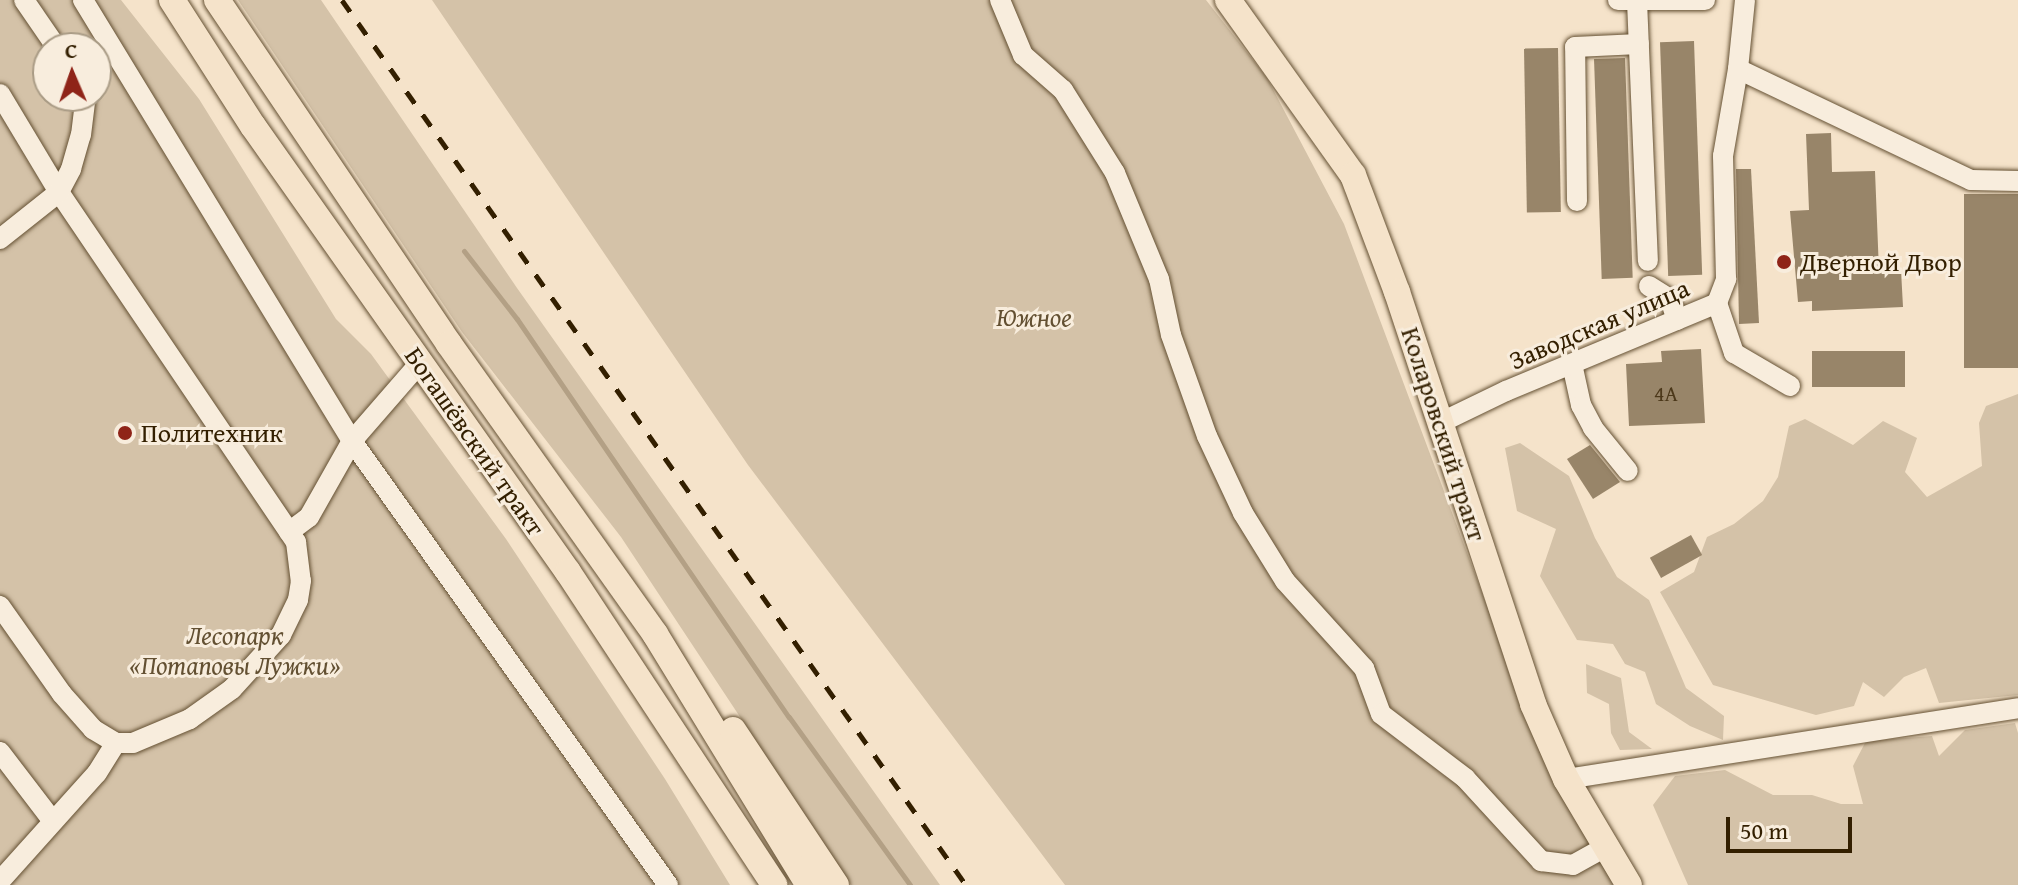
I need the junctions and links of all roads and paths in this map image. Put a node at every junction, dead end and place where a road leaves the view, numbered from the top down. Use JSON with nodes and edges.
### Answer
{"nodes":[{"id":1,"x":24,"y":0,"type":"edge"},
{"id":2,"x":83,"y":0,"type":"edge"},
{"id":3,"x":172,"y":0,"type":"edge"},
{"id":4,"x":217,"y":0,"type":"edge"},
{"id":5,"x":1000,"y":0,"type":"edge"},
{"id":6,"x":1228,"y":0,"type":"edge"},
{"id":7,"x":1705,"y":0,"type":"edge"},
{"id":8,"x":1745,"y":0,"type":"edge"},
{"id":9,"x":1628,"y":1,"type":"edge"},
{"id":10,"x":46,"y":32,"type":"edge"},
{"id":11,"x":1639,"y":44,"type":"junction"},
{"id":12,"x":1738,"y":69,"type":"junction"},
{"id":13,"x":0,"y":94,"type":"edge"},
{"id":14,"x":84,"y":112,"type":"edge"},
{"id":15,"x":2018,"y":181,"type":"edge"},
{"id":16,"x":59,"y":192,"type":"junction"},
{"id":17,"x":1577,"y":201,"type":"dead end"},
{"id":18,"x":0,"y":239,"type":"edge"},
{"id":19,"x":1648,"y":261,"type":"dead end"},
{"id":20,"x":1649,"y":286,"type":"dead end"},
{"id":21,"x":1717,"y":303,"type":"junction"},
{"id":22,"x":1677,"y":320,"type":"junction"},
{"id":23,"x":419,"y":364,"type":"junction"},
{"id":24,"x":1572,"y":364,"type":"junction"},
{"id":25,"x":1790,"y":386,"type":"dead end"},
{"id":26,"x":1440,"y":423,"type":"junction"},
{"id":27,"x":352,"y":441,"type":"junction"},
{"id":28,"x":1628,"y":471,"type":"dead end"},
{"id":29,"x":289,"y":532,"type":"junction"},
{"id":30,"x":0,"y":606,"type":"edge"},
{"id":31,"x":655,"y":634,"type":"junction"},
{"id":32,"x":2018,"y":708,"type":"edge"},
{"id":33,"x":116,"y":743,"type":"junction"},
{"id":34,"x":0,"y":752,"type":"edge"},
{"id":35,"x":1566,"y":779,"type":"junction"},
{"id":36,"x":52,"y":820,"type":"junction"},
{"id":37,"x":1605,"y":847,"type":"junction"},
{"id":38,"x":0,"y":881,"type":"edge"},
{"id":39,"x":668,"y":885,"type":"edge"},
{"id":40,"x":774,"y":885,"type":"edge"},
{"id":41,"x":809,"y":885,"type":"edge"},
{"id":42,"x":836,"y":885,"type":"edge"},
{"id":43,"x":1629,"y":885,"type":"edge"}],
"edges":[{"from":1,"to":10,"type":"street"},
{"from":2,"to":27,"type":"street"},
{"from":3,"to":23,"type":"main road","name":"Богашёвский тракт"},
{"from":4,"to":31,"type":"main road","name":"Богашёвский тракт"},
{"from":5,"to":37,"type":"street"},
{"from":6,"to":26,"type":"main road","name":"Коларовский тракт"},
{"from":7,"to":9,"type":"street"},
{"from":8,"to":12,"type":"street","name":"Заводская улица"},
{"from":9,"to":11,"type":"street"},
{"from":11,"to":17,"type":"street"},
{"from":11,"to":19,"type":"street"},
{"from":12,"to":15,"type":"street"},
{"from":12,"to":21,"type":"street","name":"Заводская улица"},
{"from":13,"to":16,"type":"street"},
{"from":14,"to":16,"type":"street"},
{"from":16,"to":18,"type":"street"},
{"from":16,"to":29,"type":"street"},
{"from":20,"to":22,"type":"street"},
{"from":21,"to":22,"type":"street","name":"Заводская улица"},
{"from":21,"to":25,"type":"street"},
{"from":22,"to":24,"type":"street","name":"Заводская улица"},
{"from":23,"to":27,"type":"street"},
{"from":23,"to":40,"type":"main road","name":"Богашёвский тракт"},
{"from":24,"to":26,"type":"street","name":"Заводская улица"},
{"from":24,"to":28,"type":"street"},
{"from":26,"to":35,"type":"main road","name":"Коларовский тракт"},
{"from":27,"to":29,"type":"street"},
{"from":27,"to":39,"type":"street"},
{"from":29,"to":33,"type":"street"},
{"from":30,"to":33,"type":"street"},
{"from":31,"to":41,"type":"main road","name":"Богашёвский тракт"},
{"from":31,"to":42,"type":"main road"},
{"from":32,"to":35,"type":"street"},
{"from":33,"to":36,"type":"street"},
{"from":34,"to":36,"type":"street"},
{"from":35,"to":37,"type":"main road","name":"Коларовский тракт"},
{"from":36,"to":38,"type":"street"},
{"from":37,"to":43,"type":"main road","name":"Коларовский тракт"}]}
